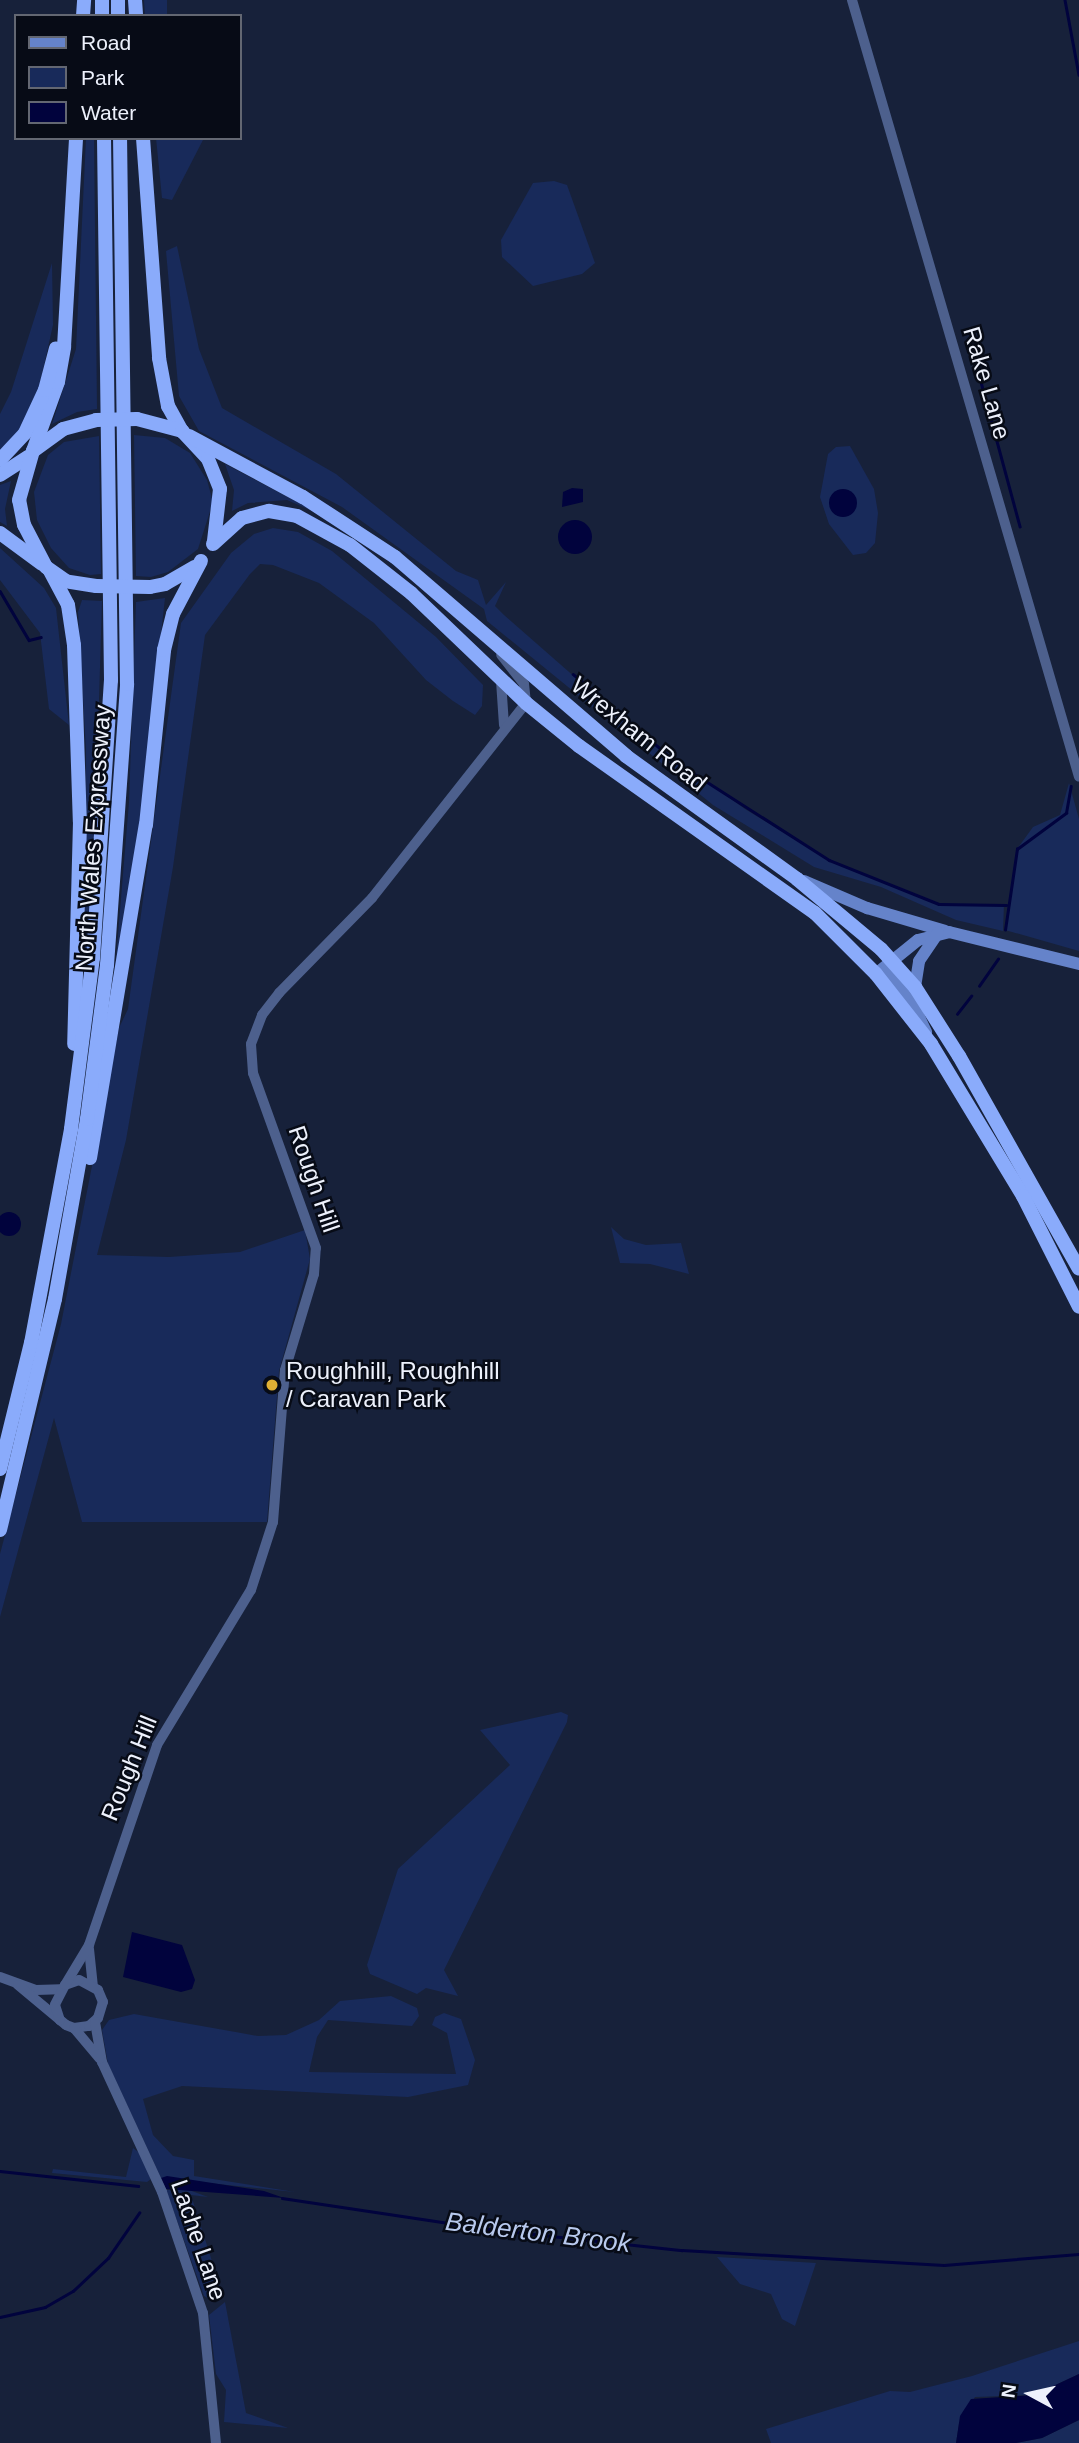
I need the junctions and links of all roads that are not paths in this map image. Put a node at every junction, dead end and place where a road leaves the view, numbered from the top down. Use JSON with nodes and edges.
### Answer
{"nodes":[{"id":1,"x":852,"y":0,"type":"edge"},
{"id":2,"x":76,"y":140,"type":"edge"},
{"id":3,"x":104,"y":140,"type":"edge"},
{"id":4,"x":120,"y":140,"type":"edge"},
{"id":5,"x":143,"y":140,"type":"edge"},
{"id":6,"x":67,"y":261,"type":"junction"},
{"id":7,"x":186,"y":434,"type":"junction"},
{"id":8,"x":30,"y":454,"type":"junction"},
{"id":9,"x":0,"y":460,"type":"edge"},
{"id":10,"x":0,"y":475,"type":"edge"},
{"id":11,"x":0,"y":533,"type":"edge"},
{"id":12,"x":213,"y":544,"type":"junction"},
{"id":13,"x":201,"y":561,"type":"junction"},
{"id":14,"x":48,"y":569,"type":"junction"},
{"id":15,"x":497,"y":649,"type":"junction"},
{"id":16,"x":497,"y":673,"type":"junction"},
{"id":17,"x":526,"y":703,"type":"junction"},
{"id":18,"x":504,"y":726,"type":"junction"},
{"id":19,"x":1079,"y":778,"type":"edge"},
{"id":20,"x":797,"y":879,"type":"junction"},
{"id":21,"x":944,"y":932,"type":"junction"},
{"id":22,"x":1079,"y":964,"type":"edge"},
{"id":23,"x":885,"y":968,"type":"junction"},
{"id":24,"x":915,"y":988,"type":"junction"},
{"id":25,"x":63,"y":1174,"type":"junction"},
{"id":26,"x":1079,"y":1269,"type":"edge"},
{"id":27,"x":55,"y":1299,"type":"junction"},
{"id":28,"x":1079,"y":1307,"type":"edge"},
{"id":29,"x":0,"y":1469,"type":"edge"},
{"id":30,"x":0,"y":1530,"type":"edge"},
{"id":31,"x":89,"y":1945,"type":"junction"},
{"id":32,"x":0,"y":1978,"type":"edge"},
{"id":33,"x":18,"y":1985,"type":"junction"},
{"id":34,"x":93,"y":1985,"type":"junction"},
{"id":35,"x":62,"y":1987,"type":"junction"},
{"id":36,"x":61,"y":2020,"type":"junction"},
{"id":37,"x":95,"y":2022,"type":"junction"},
{"id":38,"x":74,"y":2028,"type":"junction"},
{"id":39,"x":102,"y":2062,"type":"junction"},
{"id":40,"x":216,"y":2443,"type":"edge"}],
"edges":[{"from":1,"to":19,"type":"street","name":"Rake Lane"},
{"from":2,"to":6,"type":"highway"},
{"from":3,"to":25,"type":"highway","name":"North Wales Expressway"},
{"from":4,"to":27,"type":"highway","name":"North Wales Expressway"},
{"from":5,"to":7,"type":"highway"},
{"from":6,"to":8,"type":"highway"},
{"from":6,"to":9,"type":"highway"},
{"from":7,"to":8,"type":"highway","bridge":true},
{"from":7,"to":12,"type":"highway"},
{"from":7,"to":15,"type":"highway","name":"Wrexham Road"},
{"from":8,"to":10,"type":"highway"},
{"from":8,"to":14,"type":"highway"},
{"from":11,"to":14,"type":"highway"},
{"from":12,"to":13,"type":"highway"},
{"from":12,"to":16,"type":"highway","name":"Wrexham Road"},
{"from":13,"to":14,"type":"highway","bridge":true},
{"from":13,"to":27,"type":"highway"},
{"from":14,"to":25,"type":"highway"},
{"from":15,"to":17,"type":"street"},
{"from":15,"to":20,"type":"highway","name":"Wrexham Road"},
{"from":16,"to":17,"type":"highway","name":"Wrexham Road"},
{"from":16,"to":18,"type":"street"},
{"from":17,"to":18,"type":"street","name":"Rough Hill"},
{"from":17,"to":23,"type":"highway","name":"Wrexham Road"},
{"from":18,"to":31,"type":"street","name":"Rough Hill"},
{"from":20,"to":21,"type":"main road"},
{"from":20,"to":23,"type":"highway","name":"Wrexham Road"},
{"from":21,"to":22,"type":"main road"},
{"from":21,"to":23,"type":"main road"},
{"from":21,"to":24,"type":"main road"},
{"from":23,"to":24,"type":"highway"},
{"from":23,"to":28,"type":"highway"},
{"from":24,"to":26,"type":"highway"},
{"from":25,"to":29,"type":"highway","name":"North Wales Expressway"},
{"from":27,"to":30,"type":"highway","name":"North Wales Expressway"},
{"from":31,"to":34,"type":"street","name":"Rough Hill"},
{"from":31,"to":35,"type":"street","name":"Rough Hill"},
{"from":32,"to":33,"type":"street"},
{"from":33,"to":35,"type":"street"},
{"from":33,"to":36,"type":"street"},
{"from":34,"to":35,"type":"street"},
{"from":34,"to":37,"type":"street"},
{"from":35,"to":36,"type":"street"},
{"from":36,"to":38,"type":"street"},
{"from":37,"to":38,"type":"street"},
{"from":37,"to":39,"type":"street","name":"Lache Lane"},
{"from":38,"to":39,"type":"street","name":"Lache Lane"},
{"from":39,"to":40,"type":"street","name":"Lache Lane"}]}
